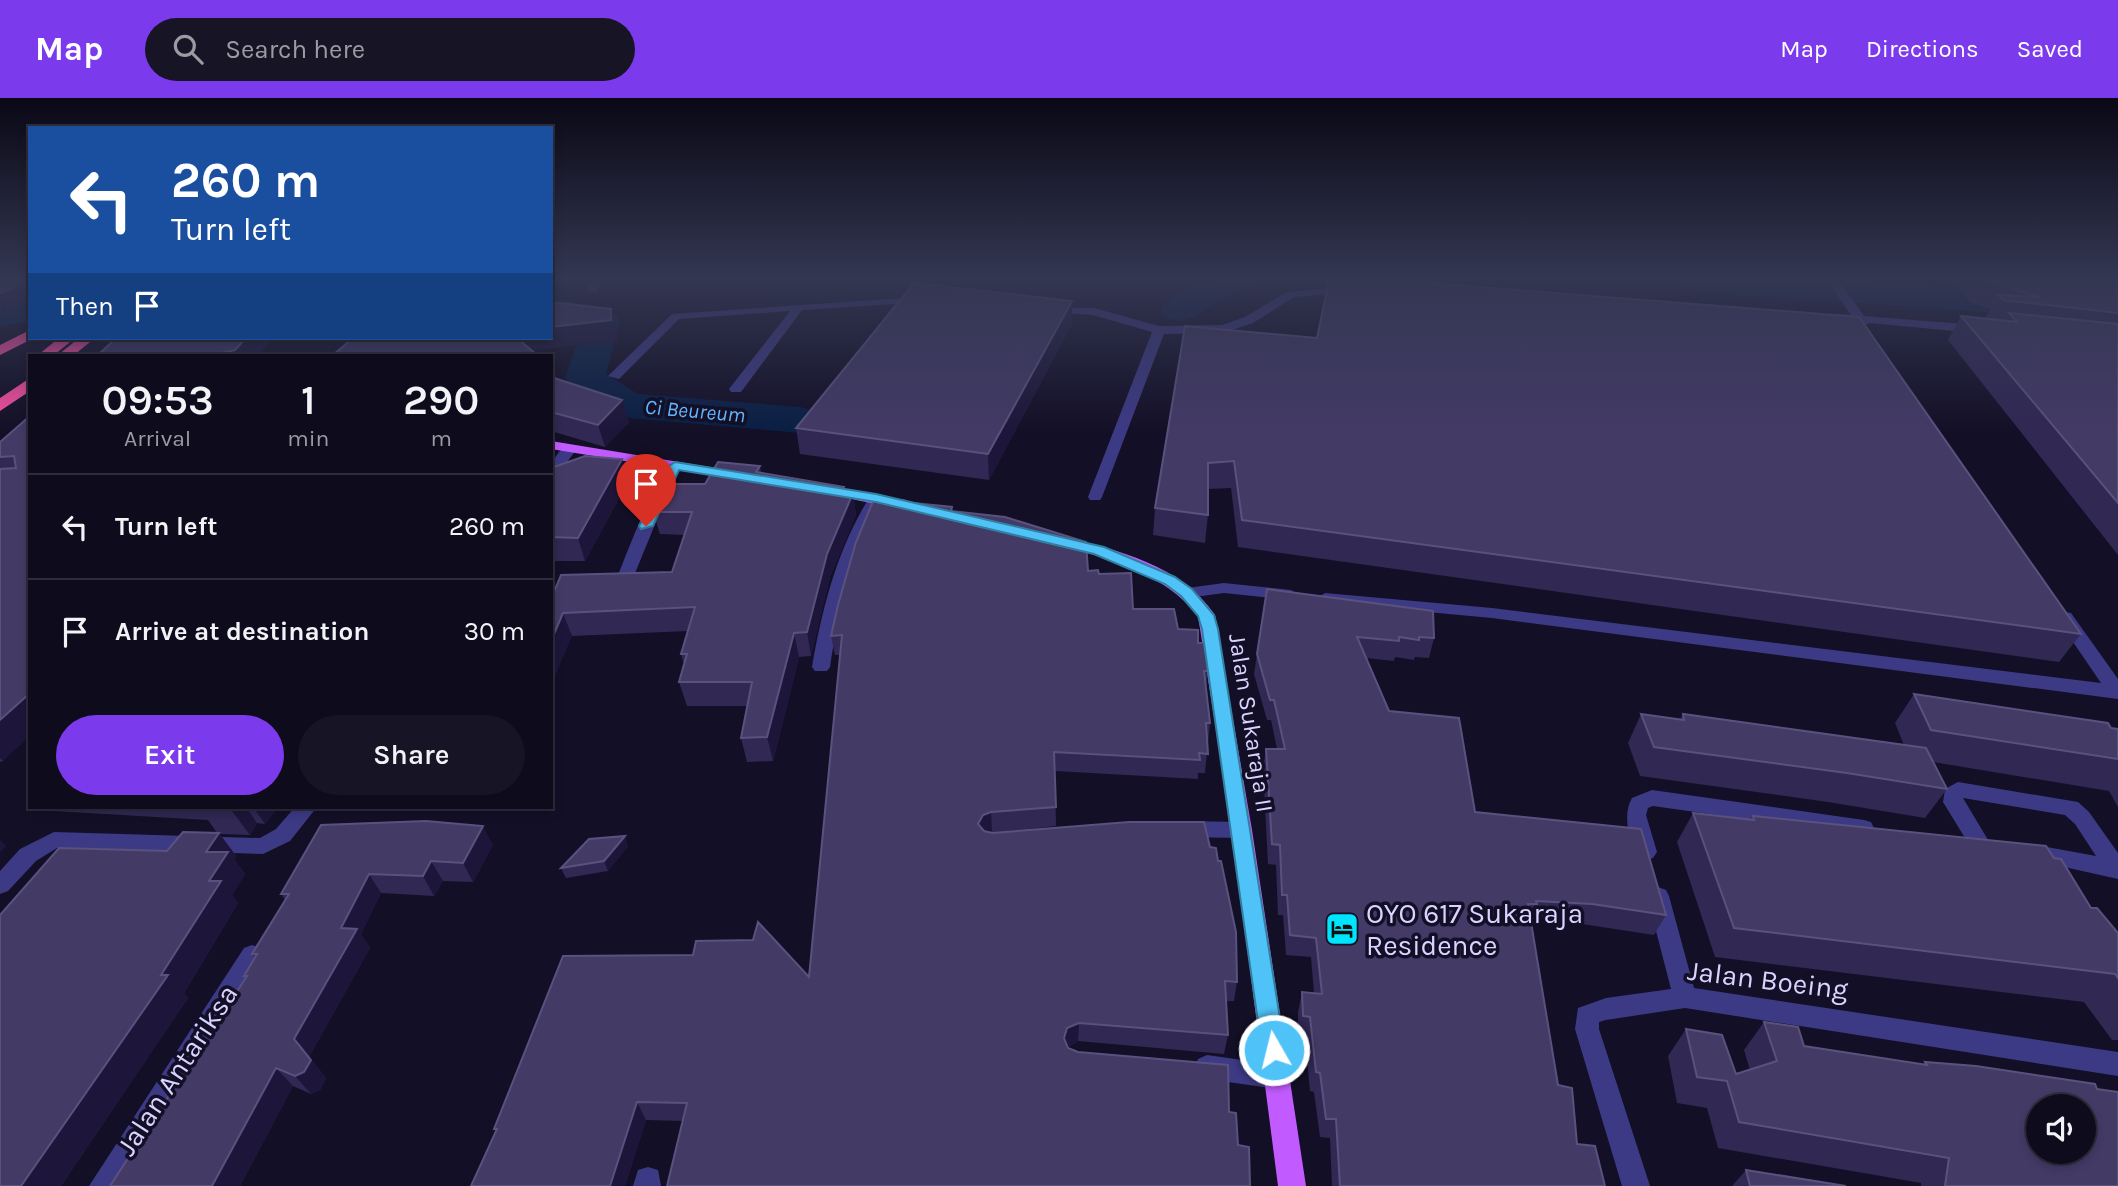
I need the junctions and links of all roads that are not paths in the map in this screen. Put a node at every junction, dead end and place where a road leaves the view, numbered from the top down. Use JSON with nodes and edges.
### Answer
{"nodes":[{"id":1,"x":1159,"y":330,"type":"edge"},
{"id":2,"x":661,"y":331,"type":"edge"},
{"id":3,"x":781,"y":331,"type":"edge"},
{"id":4,"x":1868,"y":331,"type":"edge"},
{"id":5,"x":28,"y":335,"type":"edge"},
{"id":6,"x":65,"y":340,"type":"edge"},
{"id":7,"x":85,"y":340,"type":"edge"},
{"id":8,"x":1875,"y":341,"type":"edge"},
{"id":9,"x":0,"y":351,"type":"edge"},
{"id":10,"x":46,"y":354,"type":"edge"},
{"id":11,"x":66,"y":354,"type":"edge"},
{"id":12,"x":28,"y":368,"type":"edge"},
{"id":13,"x":614,"y":376,"type":"dead end"},
{"id":14,"x":28,"y":385,"type":"edge"},
{"id":15,"x":0,"y":389,"type":"edge"},
{"id":16,"x":736,"y":389,"type":"dead end"},
{"id":17,"x":0,"y":406,"type":"edge"},
{"id":18,"x":553,"y":446,"type":"edge"},
{"id":19,"x":569,"y":450,"type":"junction"},
{"id":20,"x":675,"y":466,"type":"junction"},
{"id":21,"x":553,"y":471,"type":"edge"},
{"id":22,"x":756,"y":479,"type":"edge"},
{"id":23,"x":809,"y":488,"type":"edge"},
{"id":24,"x":1095,"y":497,"type":"dead end"},
{"id":25,"x":876,"y":498,"type":"junction"},
{"id":26,"x":916,"y":508,"type":"edge"},
{"id":27,"x":1047,"y":538,"type":"edge"},
{"id":28,"x":623,"y":583,"type":"edge"},
{"id":29,"x":1187,"y":593,"type":"junction"},
{"id":30,"x":2053,"y":600,"type":"edge"},
{"id":31,"x":821,"y":667,"type":"dead end"},
{"id":32,"x":2117,"y":691,"type":"edge"},
{"id":33,"x":305,"y":809,"type":"edge"},
{"id":34,"x":1168,"y":830,"type":"edge"},
{"id":35,"x":1242,"y":830,"type":"junction"},
{"id":36,"x":1885,"y":831,"type":"edge"},
{"id":37,"x":1953,"y":841,"type":"edge"},
{"id":38,"x":1980,"y":845,"type":"junction"},
{"id":39,"x":2117,"y":869,"type":"edge"},
{"id":40,"x":0,"y":885,"type":"edge"},
{"id":41,"x":252,"y":955,"type":"edge"},
{"id":42,"x":1685,"y":997,"type":"junction"},
{"id":43,"x":2118,"y":1064,"type":"edge"},
{"id":44,"x":1182,"y":1065,"type":"edge"},
{"id":45,"x":1278,"y":1077,"type":"junction"},
{"id":46,"x":103,"y":1186,"type":"edge"},
{"id":47,"x":1292,"y":1186,"type":"edge"},
{"id":48,"x":1636,"y":1186,"type":"edge"}],
"edges":[{"from":1,"to":24,"type":"street"},
{"from":2,"to":13,"type":"street"},
{"from":3,"to":16,"type":"street"},
{"from":4,"to":8,"type":"street"},
{"from":5,"to":9,"type":"highway"},
{"from":6,"to":10,"type":"highway"},
{"from":7,"to":11,"type":"highway"},
{"from":12,"to":15,"type":"highway"},
{"from":14,"to":17,"type":"highway"},
{"from":18,"to":19,"type":"main road"},
{"from":19,"to":20,"type":"main road"},
{"from":19,"to":21,"type":"street"},
{"from":20,"to":22,"type":"main road"},
{"from":20,"to":28,"type":"street"},
{"from":23,"to":25,"type":"main road"},
{"from":25,"to":26,"type":"main road"},
{"from":25,"to":31,"type":"street"},
{"from":27,"to":29,"type":"main road","name":"Jalan Sukaraja II"},
{"from":29,"to":32,"type":"street"},
{"from":29,"to":35,"type":"main road","name":"Jalan Sukaraja II"},
{"from":30,"to":32,"type":"street"},
{"from":33,"to":40,"type":"street"},
{"from":34,"to":35,"type":"street"},
{"from":35,"to":45,"type":"main road","name":"Jalan Sukaraja II"},
{"from":36,"to":42,"type":"street"},
{"from":37,"to":38,"type":"street"},
{"from":38,"to":39,"type":"street"},
{"from":38,"to":39,"type":"street"},
{"from":41,"to":46,"type":"street","name":"Jalan Antariksa"},
{"from":42,"to":43,"type":"street","name":"Jalan Boeing"},
{"from":42,"to":48,"type":"street","name":"Jalan Boeing"},
{"from":44,"to":45,"type":"street"},
{"from":45,"to":47,"type":"main road","name":"Jalan Sukaraja II"}]}
